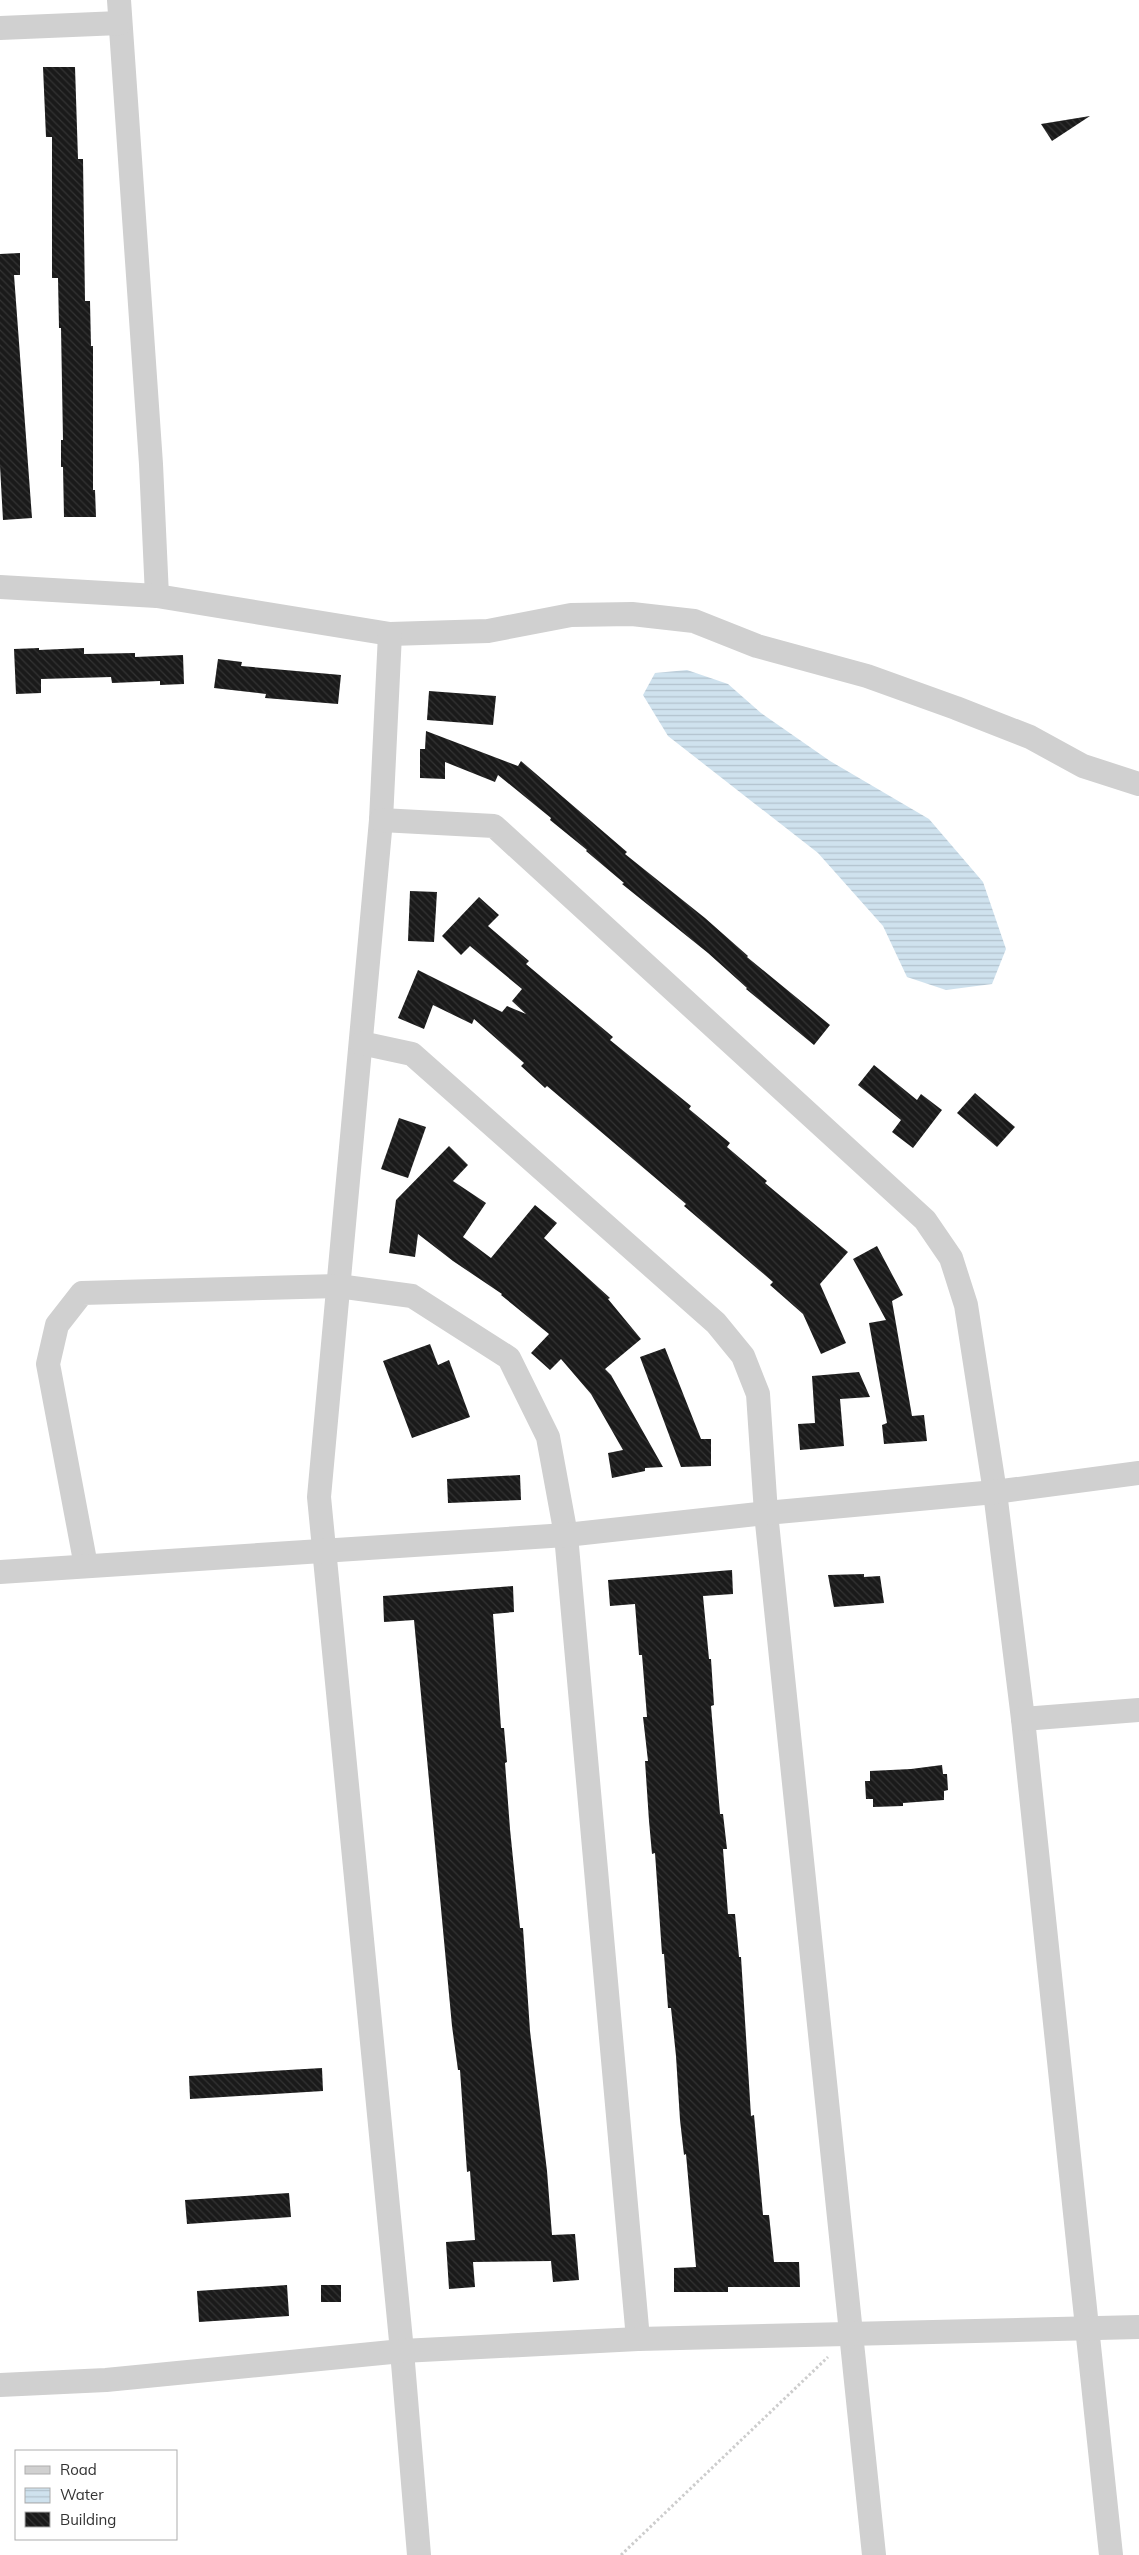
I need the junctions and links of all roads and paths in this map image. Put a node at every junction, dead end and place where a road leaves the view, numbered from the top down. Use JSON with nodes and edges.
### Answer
{"nodes":[{"id":1,"x":119,"y":0,"type":"edge"},
{"id":2,"x":120,"y":24,"type":"junction"},
{"id":3,"x":0,"y":28,"type":"edge"},
{"id":4,"x":0,"y":587,"type":"edge"},
{"id":5,"x":157,"y":596,"type":"junction"},
{"id":6,"x":390,"y":634,"type":"junction"},
{"id":7,"x":1139,"y":784,"type":"edge"},
{"id":8,"x":381,"y":820,"type":"junction"},
{"id":9,"x":361,"y":1043,"type":"junction"},
{"id":10,"x":338,"y":1286,"type":"junction"},
{"id":11,"x":1139,"y":1472,"type":"edge"},
{"id":12,"x":995,"y":1492,"type":"junction"},
{"id":13,"x":766,"y":1513,"type":"junction"},
{"id":14,"x":566,"y":1535,"type":"junction"},
{"id":15,"x":324,"y":1552,"type":"junction"},
{"id":16,"x":86,"y":1566,"type":"junction"},
{"id":17,"x":0,"y":1572,"type":"edge"},
{"id":18,"x":1139,"y":1710,"type":"edge"},
{"id":19,"x":1023,"y":1719,"type":"junction"},
{"id":20,"x":1139,"y":2327,"type":"edge"},
{"id":21,"x":1088,"y":2328,"type":"junction"},
{"id":22,"x":851,"y":2335,"type":"junction"},
{"id":23,"x":638,"y":2340,"type":"junction"},
{"id":24,"x":402,"y":2351,"type":"junction"},
{"id":25,"x":0,"y":2385,"type":"edge"},
{"id":26,"x":419,"y":2555,"type":"edge"},
{"id":27,"x":621,"y":2555,"type":"edge"},
{"id":28,"x":874,"y":2555,"type":"edge"},
{"id":29,"x":1111,"y":2555,"type":"edge"}],
"edges":[{"from":1,"to":2,"type":"street"},
{"from":2,"to":3,"type":"street"},
{"from":2,"to":5,"type":"street"},
{"from":4,"to":5,"type":"street"},
{"from":5,"to":6,"type":"street"},
{"from":6,"to":7,"type":"street"},
{"from":6,"to":8,"type":"street"},
{"from":8,"to":9,"type":"street"},
{"from":8,"to":12,"type":"street"},
{"from":9,"to":10,"type":"street"},
{"from":9,"to":13,"type":"street"},
{"from":10,"to":14,"type":"street"},
{"from":10,"to":15,"type":"street"},
{"from":10,"to":16,"type":"street"},
{"from":11,"to":12,"type":"street"},
{"from":12,"to":13,"type":"street"},
{"from":12,"to":19,"type":"street"},
{"from":13,"to":14,"type":"street"},
{"from":13,"to":22,"type":"street"},
{"from":14,"to":15,"type":"street"},
{"from":14,"to":23,"type":"street"},
{"from":15,"to":16,"type":"street"},
{"from":15,"to":24,"type":"street"},
{"from":16,"to":17,"type":"street"},
{"from":18,"to":19,"type":"street"},
{"from":19,"to":21,"type":"street"},
{"from":20,"to":21,"type":"street"},
{"from":21,"to":22,"type":"street"},
{"from":21,"to":29,"type":"street"},
{"from":22,"to":23,"type":"street"},
{"from":22,"to":27,"type":"path"},
{"from":22,"to":28,"type":"street"},
{"from":23,"to":24,"type":"street"},
{"from":24,"to":25,"type":"street"},
{"from":24,"to":26,"type":"street"}]}
